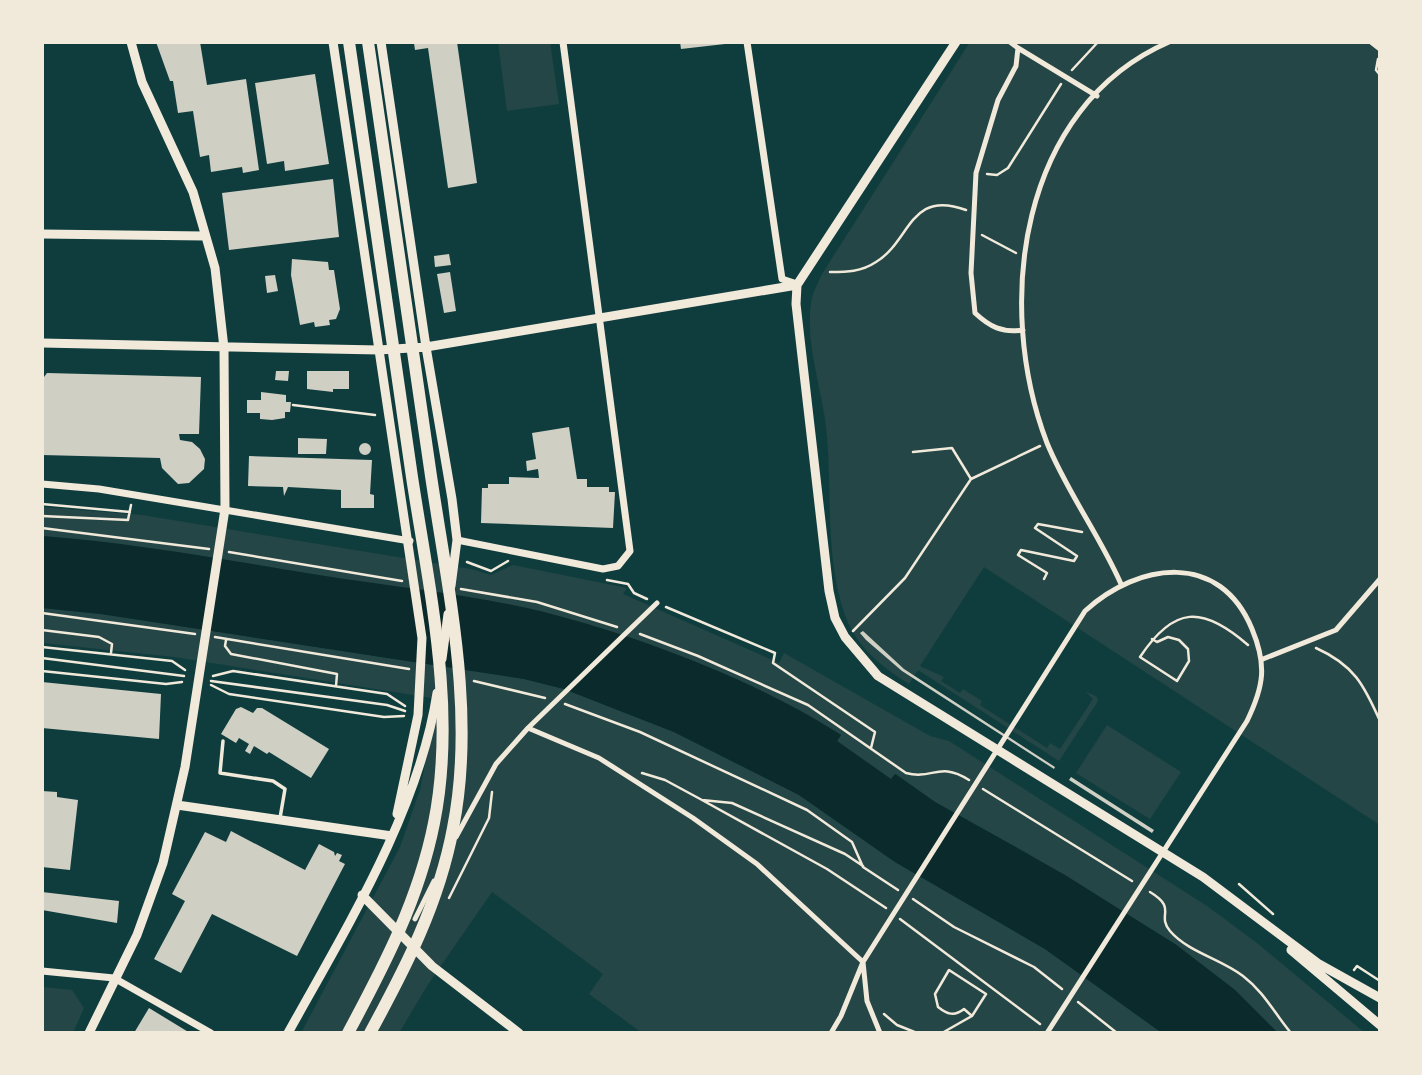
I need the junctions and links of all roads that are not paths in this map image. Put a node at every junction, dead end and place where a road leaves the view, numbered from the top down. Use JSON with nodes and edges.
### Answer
{"nodes":[{"id":1,"x":131,"y":42,"type":"edge"},
{"id":2,"x":333,"y":42,"type":"edge"},
{"id":3,"x":349,"y":42,"type":"edge"},
{"id":4,"x":368,"y":42,"type":"edge"},
{"id":5,"x":381,"y":42,"type":"edge"},
{"id":6,"x":563,"y":42,"type":"edge"},
{"id":7,"x":747,"y":42,"type":"edge"},
{"id":8,"x":956,"y":42,"type":"edge"},
{"id":9,"x":1010,"y":42,"type":"edge"},
{"id":10,"x":1169,"y":42,"type":"edge"},
{"id":11,"x":1371,"y":42,"type":"edge"},
{"id":12,"x":1018,"y":48,"type":"junction"},
{"id":13,"x":1380,"y":49,"type":"edge"},
{"id":14,"x":1097,"y":96,"type":"junction"},
{"id":15,"x":42,"y":234,"type":"edge"},
{"id":16,"x":205,"y":236,"type":"junction"},
{"id":17,"x":797,"y":285,"type":"junction"},
{"id":18,"x":602,"y":319,"type":"junction"},
{"id":19,"x":1023,"y":330,"type":"junction"},
{"id":20,"x":42,"y":343,"type":"edge"},
{"id":21,"x":426,"y":347,"type":"junction"},
{"id":22,"x":224,"y":348,"type":"junction"},
{"id":23,"x":379,"y":351,"type":"junction"},
{"id":24,"x":42,"y":484,"type":"edge"},
{"id":25,"x":225,"y":509,"type":"junction"},
{"id":26,"x":457,"y":540,"type":"junction"},
{"id":27,"x":410,"y":541,"type":"junction"},
{"id":28,"x":1380,"y":579,"type":"edge"},
{"id":29,"x":1121,"y":584,"type":"junction"},
{"id":30,"x":657,"y":603,"type":"road end"},
{"id":31,"x":1263,"y":659,"type":"junction"},
{"id":32,"x":528,"y":728,"type":"junction"},
{"id":33,"x":223,"y":741,"type":"dead end"},
{"id":34,"x":177,"y":805,"type":"junction"},
{"id":35,"x":279,"y":820,"type":"junction"},
{"id":36,"x":392,"y":836,"type":"junction"},
{"id":37,"x":362,"y":895,"type":"junction"},
{"id":38,"x":1249,"y":909,"type":"junction"},
{"id":39,"x":415,"y":919,"type":"dead end"},
{"id":40,"x":863,"y":962,"type":"junction"},
{"id":41,"x":42,"y":971,"type":"edge"},
{"id":42,"x":114,"y":978,"type":"junction"},
{"id":43,"x":1380,"y":998,"type":"edge"},
{"id":44,"x":1380,"y":1024,"type":"edge"},
{"id":45,"x":89,"y":1033,"type":"edge"},
{"id":46,"x":211,"y":1033,"type":"edge"},
{"id":47,"x":288,"y":1033,"type":"edge"},
{"id":48,"x":348,"y":1033,"type":"edge"},
{"id":49,"x":370,"y":1033,"type":"edge"},
{"id":50,"x":519,"y":1033,"type":"edge"},
{"id":51,"x":831,"y":1033,"type":"edge"},
{"id":52,"x":880,"y":1033,"type":"edge"},
{"id":53,"x":1047,"y":1033,"type":"edge"}],
"edges":[{"from":1,"to":16,"type":"street"},
{"from":2,"to":23,"type":"street"},
{"from":3,"to":48,"type":"highway"},
{"from":4,"to":49,"type":"highway"},
{"from":5,"to":21,"type":"street"},
{"from":6,"to":18,"type":"street"},
{"from":7,"to":17,"type":"street"},
{"from":8,"to":17,"type":"street"},
{"from":9,"to":12,"type":"street"},
{"from":10,"to":14,"type":"street"},
{"from":11,"to":13,"type":"street"},
{"from":12,"to":14,"type":"street"},
{"from":12,"to":19,"type":"street"},
{"from":14,"to":19,"type":"street"},
{"from":15,"to":16,"type":"street"},
{"from":16,"to":22,"type":"street"},
{"from":17,"to":18,"type":"street"},
{"from":17,"to":38,"type":"street"},
{"from":18,"to":21,"type":"street"},
{"from":18,"to":26,"type":"street"},
{"from":19,"to":29,"type":"street"},
{"from":20,"to":22,"type":"street"},
{"from":21,"to":23,"type":"street"},
{"from":21,"to":26,"type":"street"},
{"from":22,"to":23,"type":"street"},
{"from":22,"to":25,"type":"street"},
{"from":23,"to":27,"type":"street"},
{"from":24,"to":25,"type":"street"},
{"from":25,"to":27,"type":"street"},
{"from":25,"to":34,"type":"street"},
{"from":26,"to":36,"type":"street"},
{"from":27,"to":36,"type":"street"},
{"from":28,"to":31,"type":"street"},
{"from":29,"to":31,"type":"street"},
{"from":29,"to":40,"type":"street"},
{"from":30,"to":32,"type":"street"},
{"from":31,"to":53,"type":"street"},
{"from":32,"to":39,"type":"street"},
{"from":32,"to":40,"type":"street"},
{"from":33,"to":35,"type":"lane"},
{"from":34,"to":35,"type":"street"},
{"from":34,"to":42,"type":"street"},
{"from":35,"to":36,"type":"street"},
{"from":36,"to":37,"type":"street"},
{"from":37,"to":47,"type":"street"},
{"from":37,"to":50,"type":"street"},
{"from":38,"to":43,"type":"street"},
{"from":38,"to":44,"type":"street"},
{"from":40,"to":51,"type":"street"},
{"from":40,"to":52,"type":"street"},
{"from":41,"to":42,"type":"street"},
{"from":42,"to":45,"type":"street"},
{"from":42,"to":46,"type":"street"}]}
